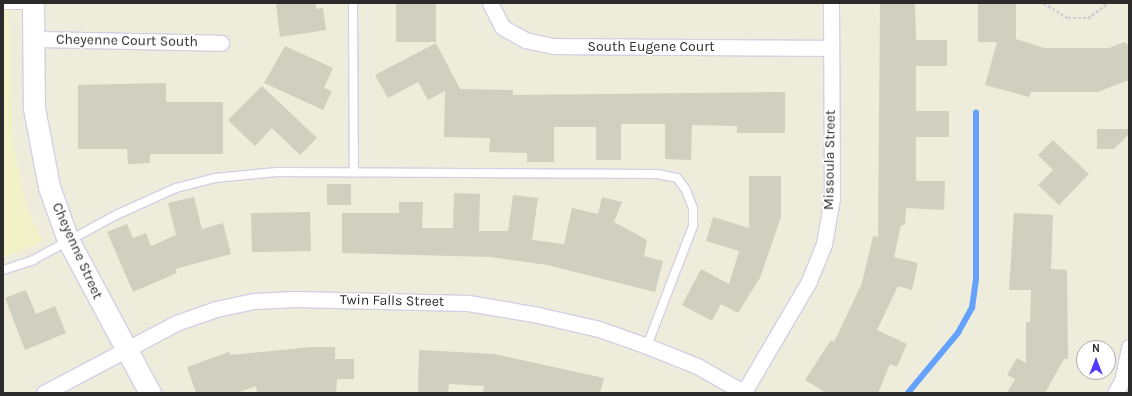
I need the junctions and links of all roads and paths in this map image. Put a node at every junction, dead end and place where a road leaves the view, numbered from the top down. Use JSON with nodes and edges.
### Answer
{"nodes":[{"id":1,"x":353,"y":3,"type":"edge"},
{"id":2,"x":490,"y":3,"type":"edge"},
{"id":3,"x":831,"y":3,"type":"edge"},
{"id":4,"x":1044,"y":3,"type":"edge"},
{"id":5,"x":1108,"y":3,"type":"edge"},
{"id":6,"x":33,"y":4,"type":"edge"},
{"id":7,"x":3,"y":5,"type":"edge"},
{"id":8,"x":33,"y":39,"type":"junction"},
{"id":9,"x":222,"y":43,"type":"dead end"},
{"id":10,"x":831,"y":48,"type":"junction"},
{"id":11,"x":354,"y":172,"type":"junction"},
{"id":12,"x":68,"y":240,"type":"junction"},
{"id":13,"x":3,"y":270,"type":"edge"},
{"id":14,"x":647,"y":346,"type":"junction"},
{"id":15,"x":1129,"y":347,"type":"edge"},
{"id":16,"x":126,"y":350,"type":"junction"},
{"id":17,"x":744,"y":392,"type":"edge"},
{"id":18,"x":44,"y":393,"type":"edge"},
{"id":19,"x":150,"y":393,"type":"edge"},
{"id":20,"x":1114,"y":393,"type":"edge"}],
"edges":[{"from":1,"to":11,"type":"lane"},
{"from":2,"to":10,"type":"street","name":"South Eugene Court"},
{"from":3,"to":10,"type":"street","name":"Missoula Street"},
{"from":4,"to":5,"type":"path"},
{"from":6,"to":7,"type":"lane"},
{"from":6,"to":8,"type":"street","name":"Cheyenne Street"},
{"from":8,"to":9,"type":"street","name":"Cheyenne Court South"},
{"from":8,"to":12,"type":"street","name":"Cheyenne Street"},
{"from":10,"to":17,"type":"street","name":"Missoula Street"},
{"from":11,"to":12,"type":"lane"},
{"from":11,"to":14,"type":"lane"},
{"from":12,"to":13,"type":"lane"},
{"from":12,"to":16,"type":"street","name":"Cheyenne Street"},
{"from":14,"to":16,"type":"street","name":"Twin Falls Street"},
{"from":14,"to":17,"type":"street","name":"Twin Falls Street"},
{"from":15,"to":20,"type":"street"},
{"from":16,"to":18,"type":"street","name":"Twin Falls Street"},
{"from":16,"to":19,"type":"street","name":"Cheyenne Street"}]}
